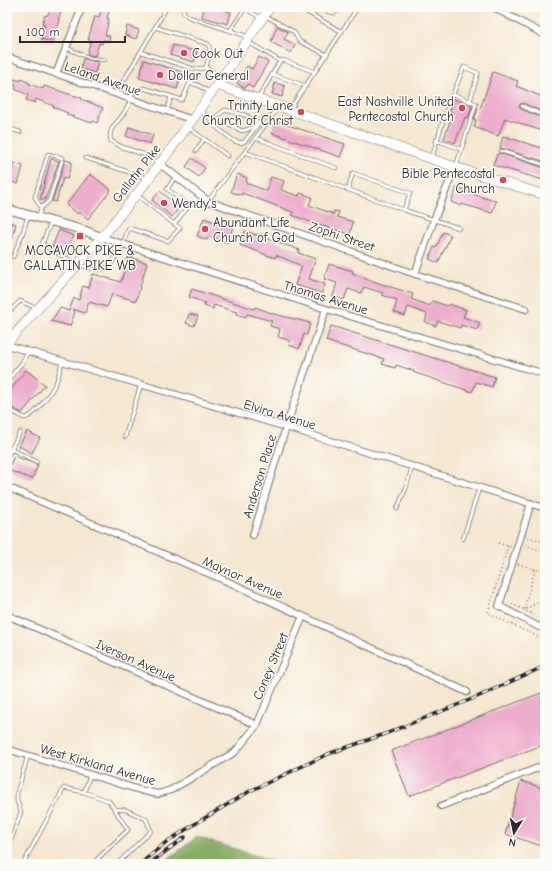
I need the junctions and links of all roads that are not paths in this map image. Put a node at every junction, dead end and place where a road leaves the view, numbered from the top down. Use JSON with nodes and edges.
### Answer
{"nodes":[{"id":1,"x":82,"y":7,"type":"edge"},
{"id":2,"x":167,"y":7,"type":"edge"},
{"id":3,"x":182,"y":7,"type":"edge"},
{"id":4,"x":244,"y":7,"type":"edge"},
{"id":5,"x":270,"y":7,"type":"edge"},
{"id":6,"x":298,"y":7,"type":"edge"},
{"id":7,"x":319,"y":7,"type":"edge"},
{"id":8,"x":342,"y":7,"type":"edge"},
{"id":9,"x":358,"y":7,"type":"edge"},
{"id":10,"x":493,"y":7,"type":"edge"},
{"id":11,"x":263,"y":17,"type":"junction"},
{"id":12,"x":155,"y":27,"type":"junction"},
{"id":13,"x":230,"y":31,"type":"junction"},
{"id":14,"x":342,"y":32,"type":"junction"},
{"id":15,"x":545,"y":35,"type":"edge"},
{"id":16,"x":248,"y":39,"type":"junction"},
{"id":17,"x":66,"y":48,"type":"junction"},
{"id":18,"x":141,"y":52,"type":"junction"},
{"id":19,"x":327,"y":55,"type":"junction"},
{"id":20,"x":7,"y":57,"type":"edge"},
{"id":21,"x":105,"y":60,"type":"dead end"},
{"id":22,"x":280,"y":61,"type":"junction"},
{"id":23,"x":206,"y":68,"type":"junction"},
{"id":24,"x":315,"y":72,"type":"junction"},
{"id":25,"x":56,"y":74,"type":"junction"},
{"id":26,"x":272,"y":74,"type":"junction"},
{"id":27,"x":219,"y":82,"type":"junction"},
{"id":28,"x":306,"y":86,"type":"junction"},
{"id":29,"x":116,"y":94,"type":"junction"},
{"id":30,"x":211,"y":94,"type":"junction"},
{"id":31,"x":453,"y":94,"type":"junction"},
{"id":32,"x":171,"y":97,"type":"junction"},
{"id":33,"x":131,"y":99,"type":"junction"},
{"id":34,"x":258,"y":99,"type":"junction"},
{"id":35,"x":470,"y":101,"type":"junction"},
{"id":36,"x":522,"y":106,"type":"dead end"},
{"id":37,"x":280,"y":107,"type":"junction"},
{"id":38,"x":289,"y":110,"type":"junction"},
{"id":39,"x":167,"y":111,"type":"junction"},
{"id":40,"x":199,"y":111,"type":"junction"},
{"id":41,"x":545,"y":116,"type":"edge"},
{"id":42,"x":212,"y":120,"type":"junction"},
{"id":43,"x":190,"y":123,"type":"junction"},
{"id":44,"x":259,"y":123,"type":"junction"},
{"id":45,"x":264,"y":127,"type":"junction"},
{"id":46,"x":7,"y":128,"type":"edge"},
{"id":47,"x":20,"y":132,"type":"dead end"},
{"id":48,"x":256,"y":138,"type":"junction"},
{"id":49,"x":204,"y":139,"type":"junction"},
{"id":50,"x":436,"y":140,"type":"junction"},
{"id":51,"x":461,"y":149,"type":"junction"},
{"id":52,"x":196,"y":151,"type":"dead end"},
{"id":53,"x":501,"y":151,"type":"dead end"},
{"id":54,"x":245,"y":152,"type":"junction"},
{"id":55,"x":228,"y":156,"type":"dead end"},
{"id":56,"x":86,"y":158,"type":"dead end"},
{"id":57,"x":431,"y":159,"type":"junction"},
{"id":58,"x":160,"y":164,"type":"junction"},
{"id":59,"x":545,"y":165,"type":"edge"},
{"id":60,"x":336,"y":168,"type":"dead end"},
{"id":61,"x":455,"y":168,"type":"junction"},
{"id":62,"x":176,"y":176,"type":"junction"},
{"id":63,"x":148,"y":178,"type":"junction"},
{"id":64,"x":349,"y":190,"type":"junction"},
{"id":65,"x":136,"y":194,"type":"junction"},
{"id":66,"x":545,"y":195,"type":"edge"},
{"id":67,"x":208,"y":201,"type":"junction"},
{"id":68,"x":41,"y":208,"type":"junction"},
{"id":69,"x":7,"y":209,"type":"edge"},
{"id":70,"x":404,"y":210,"type":"junction"},
{"id":71,"x":28,"y":215,"type":"junction"},
{"id":72,"x":38,"y":218,"type":"junction"},
{"id":73,"x":434,"y":220,"type":"junction"},
{"id":74,"x":51,"y":221,"type":"junction"},
{"id":75,"x":174,"y":224,"type":"junction"},
{"id":76,"x":460,"y":228,"type":"dead end"},
{"id":77,"x":101,"y":237,"type":"junction"},
{"id":78,"x":123,"y":244,"type":"junction"},
{"id":79,"x":13,"y":257,"type":"dead end"},
{"id":80,"x":78,"y":264,"type":"junction"},
{"id":81,"x":415,"y":274,"type":"junction"},
{"id":82,"x":38,"y":308,"type":"junction"},
{"id":83,"x":326,"y":309,"type":"junction"},
{"id":84,"x":526,"y":309,"type":"dead end"},
{"id":85,"x":7,"y":314,"type":"edge"},
{"id":86,"x":7,"y":344,"type":"edge"},
{"id":87,"x":28,"y":352,"type":"junction"},
{"id":88,"x":62,"y":362,"type":"junction"},
{"id":89,"x":545,"y":374,"type":"edge"},
{"id":90,"x":7,"y":381,"type":"edge"},
{"id":91,"x":141,"y":384,"type":"junction"},
{"id":92,"x":7,"y":408,"type":"edge"},
{"id":93,"x":286,"y":427,"type":"junction"},
{"id":94,"x":20,"y":432,"type":"dead end"},
{"id":95,"x":125,"y":437,"type":"dead end"},
{"id":96,"x":11,"y":449,"type":"junction"},
{"id":97,"x":7,"y":457,"type":"edge"},
{"id":98,"x":37,"y":462,"type":"dead end"},
{"id":99,"x":412,"y":467,"type":"junction"},
{"id":100,"x":7,"y":487,"type":"edge"},
{"id":101,"x":479,"y":488,"type":"junction"},
{"id":102,"x":531,"y":503,"type":"junction"},
{"id":103,"x":545,"y":508,"type":"edge"},
{"id":104,"x":397,"y":509,"type":"dead end"},
{"id":105,"x":253,"y":535,"type":"dead end"},
{"id":106,"x":463,"y":539,"type":"dead end"},
{"id":107,"x":7,"y":615,"type":"edge"},
{"id":108,"x":303,"y":616,"type":"junction"},
{"id":109,"x":545,"y":623,"type":"edge"},
{"id":110,"x":467,"y":692,"type":"dead end"},
{"id":111,"x":257,"y":725,"type":"junction"},
{"id":112,"x":7,"y":749,"type":"edge"},
{"id":113,"x":28,"y":755,"type":"junction"},
{"id":114,"x":545,"y":765,"type":"edge"},
{"id":115,"x":90,"y":775,"type":"junction"},
{"id":116,"x":84,"y":792,"type":"junction"},
{"id":117,"x":441,"y":806,"type":"dead end"},
{"id":118,"x":114,"y":809,"type":"junction"},
{"id":119,"x":7,"y":852,"type":"edge"},
{"id":120,"x":23,"y":864,"type":"edge"},
{"id":121,"x":92,"y":864,"type":"edge"},
{"id":122,"x":118,"y":864,"type":"edge"}],
"edges":[{"from":1,"to":17,"type":"street"},
{"from":2,"to":12,"type":"lane"},
{"from":3,"to":13,"type":"lane"},
{"from":4,"to":11,"type":"lane"},
{"from":4,"to":13,"type":"lane"},
{"from":5,"to":11,"type":"main road","name":"Gallatin Pike"},
{"from":6,"to":14,"type":"lane"},
{"from":7,"to":8,"type":"lane"},
{"from":9,"to":14,"type":"lane"},
{"from":10,"to":15,"type":"street"},
{"from":11,"to":16,"type":"main road","name":"Gallatin Pike"},
{"from":11,"to":19,"type":"lane"},
{"from":12,"to":18,"type":"lane"},
{"from":12,"to":23,"type":"lane"},
{"from":13,"to":16,"type":"lane"},
{"from":14,"to":19,"type":"lane"},
{"from":16,"to":22,"type":"lane"},
{"from":16,"to":27,"type":"main road","name":"Gallatin Pike"},
{"from":17,"to":21,"type":"lane"},
{"from":17,"to":25,"type":"street"},
{"from":18,"to":23,"type":"lane"},
{"from":18,"to":29,"type":"lane"},
{"from":19,"to":24,"type":"lane"},
{"from":20,"to":25,"type":"street","name":"Leland Avenue"},
{"from":22,"to":24,"type":"lane"},
{"from":22,"to":26,"type":"lane"},
{"from":23,"to":27,"type":"lane"},
{"from":24,"to":28,"type":"lane"},
{"from":25,"to":29,"type":"street","name":"Leland Avenue"},
{"from":26,"to":28,"type":"lane"},
{"from":26,"to":34,"type":"lane"},
{"from":27,"to":30,"type":"main road","name":"Gallatin Pike"},
{"from":27,"to":34,"type":"main road"},
{"from":28,"to":38,"type":"lane"},
{"from":29,"to":33,"type":"street","name":"Leland Avenue"},
{"from":30,"to":32,"type":"lane"},
{"from":30,"to":40,"type":"main road","name":"Gallatin Pike"},
{"from":31,"to":35,"type":"lane"},
{"from":31,"to":35,"type":"lane"},
{"from":31,"to":50,"type":"lane"},
{"from":32,"to":33,"type":"lane"},
{"from":32,"to":39,"type":"lane"},
{"from":33,"to":39,"type":"street","name":"Leland Avenue"},
{"from":33,"to":58,"type":"lane"},
{"from":34,"to":37,"type":"main road"},
{"from":35,"to":51,"type":"lane"},
{"from":36,"to":41,"type":"lane"},
{"from":37,"to":38,"type":"main road"},
{"from":37,"to":45,"type":"lane"},
{"from":38,"to":57,"type":"main road"},
{"from":39,"to":43,"type":"street","name":"Leland Avenue"},
{"from":40,"to":42,"type":"lane"},
{"from":40,"to":43,"type":"main road","name":"Gallatin Pike"},
{"from":42,"to":44,"type":"lane"},
{"from":42,"to":44,"type":"lane"},
{"from":42,"to":44,"type":"lane"},
{"from":43,"to":49,"type":"lane"},
{"from":43,"to":58,"type":"main road","name":"Gallatin Pike"},
{"from":44,"to":45,"type":"lane"},
{"from":45,"to":48,"type":"lane"},
{"from":46,"to":47,"type":"lane"},
{"from":48,"to":54,"type":"lane"},
{"from":48,"to":60,"type":"lane"},
{"from":49,"to":52,"type":"lane"},
{"from":49,"to":55,"type":"lane"},
{"from":50,"to":51,"type":"lane"},
{"from":50,"to":57,"type":"lane"},
{"from":51,"to":61,"type":"lane"},
{"from":53,"to":59,"type":"lane"},
{"from":54,"to":64,"type":"lane"},
{"from":54,"to":67,"type":"lane"},
{"from":56,"to":63,"type":"lane"},
{"from":57,"to":61,"type":"main road"},
{"from":58,"to":62,"type":"street","name":"Zophi Street"},
{"from":58,"to":63,"type":"main road","name":"Gallatin Pike"},
{"from":61,"to":66,"type":"main road"},
{"from":61,"to":73,"type":"street"},
{"from":62,"to":67,"type":"street","name":"Zophi Street"},
{"from":62,"to":75,"type":"lane"},
{"from":63,"to":65,"type":"main road","name":"Gallatin Pike"},
{"from":64,"to":70,"type":"lane"},
{"from":64,"to":70,"type":"lane"},
{"from":65,"to":75,"type":"lane"},
{"from":65,"to":77,"type":"main road","name":"Gallatin Pike"},
{"from":67,"to":81,"type":"street","name":"Zophi Street"},
{"from":68,"to":68,"type":"lane"},
{"from":68,"to":72,"type":"lane"},
{"from":69,"to":71,"type":"street"},
{"from":70,"to":73,"type":"lane"},
{"from":71,"to":72,"type":"street"},
{"from":71,"to":79,"type":"lane"},
{"from":72,"to":74,"type":"street"},
{"from":73,"to":76,"type":"lane"},
{"from":73,"to":81,"type":"street"},
{"from":74,"to":77,"type":"street"},
{"from":74,"to":80,"type":"lane"},
{"from":75,"to":78,"type":"lane"},
{"from":77,"to":78,"type":"street","name":"Thomas Avenue"},
{"from":77,"to":80,"type":"main road","name":"Gallatin Pike"},
{"from":78,"to":80,"type":"lane"},
{"from":78,"to":83,"type":"street","name":"Thomas Avenue"},
{"from":80,"to":82,"type":"main road","name":"Gallatin Pike"},
{"from":81,"to":84,"type":"street","name":"Zophi Street"},
{"from":82,"to":85,"type":"lane"},
{"from":82,"to":86,"type":"main road","name":"Gallatin Pike"},
{"from":83,"to":89,"type":"street","name":"Thomas Avenue"},
{"from":83,"to":93,"type":"street","name":"Anderson Place"},
{"from":86,"to":87,"type":"street","name":"Elvira Avenue"},
{"from":87,"to":88,"type":"street","name":"Elvira Avenue"},
{"from":87,"to":90,"type":"lane"},
{"from":88,"to":91,"type":"street","name":"Elvira Avenue"},
{"from":88,"to":92,"type":"lane"},
{"from":91,"to":93,"type":"street","name":"Elvira Avenue"},
{"from":91,"to":95,"type":"lane"},
{"from":93,"to":99,"type":"street","name":"Elvira Avenue"},
{"from":93,"to":105,"type":"street","name":"Anderson Place"},
{"from":94,"to":96,"type":"lane"},
{"from":96,"to":97,"type":"lane"},
{"from":96,"to":98,"type":"lane"},
{"from":99,"to":101,"type":"street","name":"Elvira Avenue"},
{"from":99,"to":104,"type":"lane"},
{"from":100,"to":108,"type":"street","name":"Maynor Avenue"},
{"from":101,"to":102,"type":"street","name":"Elvira Avenue"},
{"from":101,"to":106,"type":"lane"},
{"from":102,"to":103,"type":"street","name":"Elvira Avenue"},
{"from":102,"to":109,"type":"street"},
{"from":107,"to":111,"type":"street","name":"Iverson Avenue"},
{"from":108,"to":110,"type":"street","name":"Maynor Avenue"},
{"from":108,"to":111,"type":"street","name":"Coney Street"},
{"from":111,"to":115,"type":"street","name":"West Kirkland Avenue"},
{"from":112,"to":113,"type":"street","name":"West Kirkland Avenue"},
{"from":113,"to":115,"type":"street","name":"West Kirkland Avenue"},
{"from":113,"to":119,"type":"lane"},
{"from":114,"to":117,"type":"street"},
{"from":115,"to":116,"type":"lane"},
{"from":116,"to":118,"type":"lane"},
{"from":116,"to":120,"type":"lane"},
{"from":118,"to":121,"type":"lane"},
{"from":118,"to":122,"type":"lane"}]}
